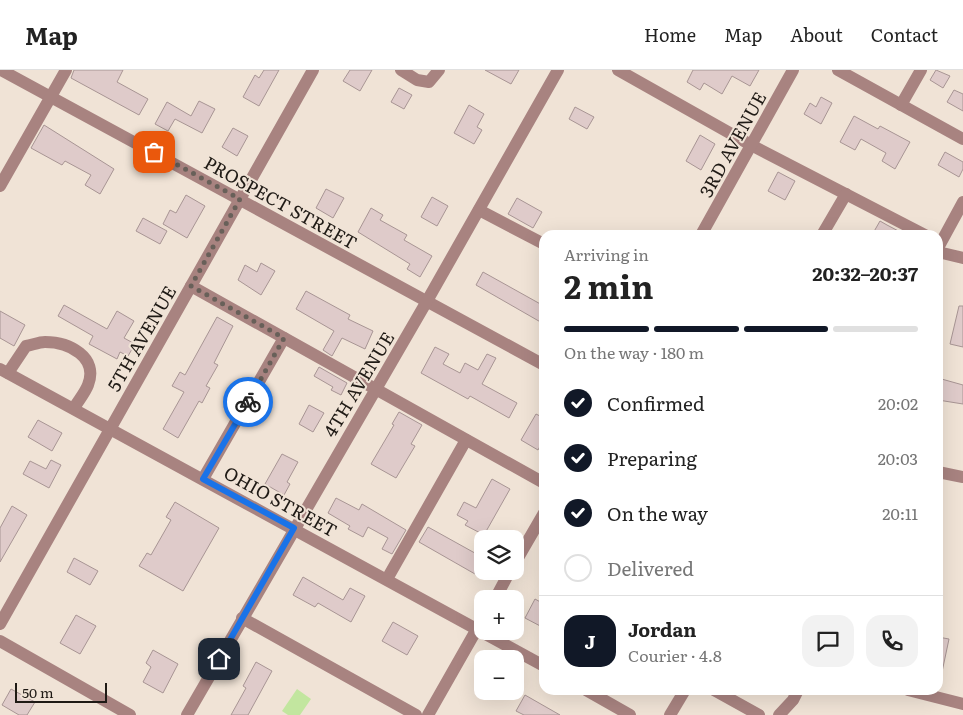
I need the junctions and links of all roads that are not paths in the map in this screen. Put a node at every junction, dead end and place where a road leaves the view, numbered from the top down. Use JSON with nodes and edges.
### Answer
{"nodes":[{"id":1,"x":1,"y":70,"type":"edge"},
{"id":2,"x":66,"y":70,"type":"edge"},
{"id":3,"x":313,"y":70,"type":"edge"},
{"id":4,"x":401,"y":70,"type":"edge"},
{"id":5,"x":439,"y":70,"type":"edge"},
{"id":6,"x":558,"y":70,"type":"edge"},
{"id":7,"x":618,"y":70,"type":"edge"},
{"id":8,"x":793,"y":70,"type":"edge"},
{"id":9,"x":838,"y":70,"type":"edge"},
{"id":10,"x":921,"y":70,"type":"edge"},
{"id":11,"x":50,"y":96,"type":"junction"},
{"id":12,"x":901,"y":105,"type":"junction"},
{"id":13,"x":963,"y":139,"type":"edge"},
{"id":14,"x":751,"y":145,"type":"junction"},
{"id":15,"x":0,"y":186,"type":"edge"},
{"id":16,"x":846,"y":194,"type":"junction"},
{"id":17,"x":240,"y":199,"type":"junction"},
{"id":18,"x":963,"y":202,"type":"edge"},
{"id":19,"x":479,"y":210,"type":"junction"},
{"id":20,"x":704,"y":230,"type":"edge"},
{"id":21,"x":825,"y":230,"type":"edge"},
{"id":22,"x":915,"y":230,"type":"edge"},
{"id":23,"x":943,"y":237,"type":"edge"},
{"id":24,"x":539,"y":241,"type":"edge"},
{"id":25,"x":943,"y":248,"type":"edge"},
{"id":26,"x":963,"y":258,"type":"edge"},
{"id":27,"x":191,"y":286,"type":"junction"},
{"id":28,"x":427,"y":301,"type":"junction"},
{"id":29,"x":284,"y":338,"type":"junction"},
{"id":30,"x":539,"y":362,"type":"edge"},
{"id":31,"x":4,"y":371,"type":"edge"},
{"id":32,"x":375,"y":389,"type":"junction"},
{"id":33,"x":74,"y":408,"type":"junction"},
{"id":34,"x":110,"y":428,"type":"junction"},
{"id":35,"x":466,"y":440,"type":"junction"},
{"id":36,"x":943,"y":473,"type":"edge"},
{"id":37,"x":963,"y":477,"type":"edge"},
{"id":38,"x":203,"y":479,"type":"junction"},
{"id":39,"x":539,"y":480,"type":"edge"},
{"id":40,"x":539,"y":522,"type":"edge"},
{"id":41,"x":294,"y":528,"type":"junction"},
{"id":42,"x":524,"y":547,"type":"edge"},
{"id":43,"x":387,"y":579,"type":"junction"},
{"id":44,"x":242,"y":618,"type":"junction"},
{"id":45,"x":474,"y":621,"type":"edge"},
{"id":46,"x":0,"y":624,"type":"edge"},
{"id":47,"x":474,"y":634,"type":"edge"},
{"id":48,"x":504,"y":640,"type":"edge"},
{"id":49,"x":0,"y":641,"type":"edge"},
{"id":50,"x":539,"y":663,"type":"edge"},
{"id":51,"x":595,"y":695,"type":"edge"},
{"id":52,"x":682,"y":695,"type":"edge"},
{"id":53,"x":723,"y":695,"type":"edge"},
{"id":54,"x":796,"y":695,"type":"edge"},
{"id":55,"x":928,"y":695,"type":"edge"},
{"id":56,"x":963,"y":704,"type":"edge"},
{"id":57,"x":130,"y":715,"type":"edge"},
{"id":58,"x":187,"y":715,"type":"edge"},
{"id":59,"x":416,"y":715,"type":"edge"},
{"id":60,"x":428,"y":715,"type":"edge"},
{"id":61,"x":630,"y":715,"type":"edge"},
{"id":62,"x":670,"y":715,"type":"edge"},
{"id":63,"x":758,"y":715,"type":"edge"},
{"id":64,"x":780,"y":715,"type":"edge"}],
"edges":[{"from":1,"to":11,"type":"street","name":"PROSPECT STREET"},
{"from":2,"to":11,"type":"street"},
{"from":3,"to":17,"type":"street","name":"5TH AVENUE"},
{"from":4,"to":5,"type":"street"},
{"from":6,"to":19,"type":"street","name":"4TH AVENUE"},
{"from":7,"to":14,"type":"street"},
{"from":8,"to":14,"type":"street","name":"3RD AVENUE"},
{"from":9,"to":12,"type":"street"},
{"from":10,"to":12,"type":"street"},
{"from":11,"to":15,"type":"street"},
{"from":11,"to":17,"type":"street","name":"PROSPECT STREET"},
{"from":12,"to":13,"type":"street"},
{"from":14,"to":16,"type":"street"},
{"from":14,"to":20,"type":"street","name":"3RD AVENUE"},
{"from":16,"to":21,"type":"street"},
{"from":16,"to":22,"type":"street"},
{"from":17,"to":27,"type":"street","name":"5TH AVENUE"},
{"from":17,"to":28,"type":"street","name":"PROSPECT STREET"},
{"from":18,"to":23,"type":"street"},
{"from":19,"to":24,"type":"street"},
{"from":19,"to":28,"type":"street","name":"4TH AVENUE"},
{"from":25,"to":26,"type":"street"},
{"from":27,"to":29,"type":"street"},
{"from":27,"to":34,"type":"street","name":"5TH AVENUE"},
{"from":28,"to":30,"type":"street","name":"PROSPECT STREET"},
{"from":28,"to":32,"type":"street","name":"4TH AVENUE"},
{"from":29,"to":32,"type":"street"},
{"from":29,"to":38,"type":"street"},
{"from":31,"to":33,"type":"street","name":"OHIO STREET"},
{"from":31,"to":33,"type":"street"},
{"from":32,"to":35,"type":"street"},
{"from":32,"to":41,"type":"street","name":"4TH AVENUE"},
{"from":33,"to":34,"type":"street","name":"OHIO STREET"},
{"from":34,"to":38,"type":"street","name":"OHIO STREET"},
{"from":34,"to":46,"type":"street","name":"5TH AVENUE"},
{"from":35,"to":39,"type":"street"},
{"from":35,"to":43,"type":"street"},
{"from":36,"to":37,"type":"street"},
{"from":38,"to":41,"type":"street","name":"OHIO STREET"},
{"from":40,"to":42,"type":"street"},
{"from":41,"to":43,"type":"street","name":"OHIO STREET"},
{"from":41,"to":44,"type":"street","name":"4TH AVENUE"},
{"from":43,"to":45,"type":"street","name":"OHIO STREET"},
{"from":44,"to":58,"type":"street","name":"4TH AVENUE"},
{"from":44,"to":59,"type":"street"},
{"from":47,"to":60,"type":"street"},
{"from":48,"to":50,"type":"street","name":"OHIO STREET"},
{"from":49,"to":57,"type":"street"},
{"from":51,"to":61,"type":"street"},
{"from":52,"to":62,"type":"street"},
{"from":53,"to":63,"type":"street"},
{"from":54,"to":64,"type":"street"},
{"from":55,"to":56,"type":"street"}]}
